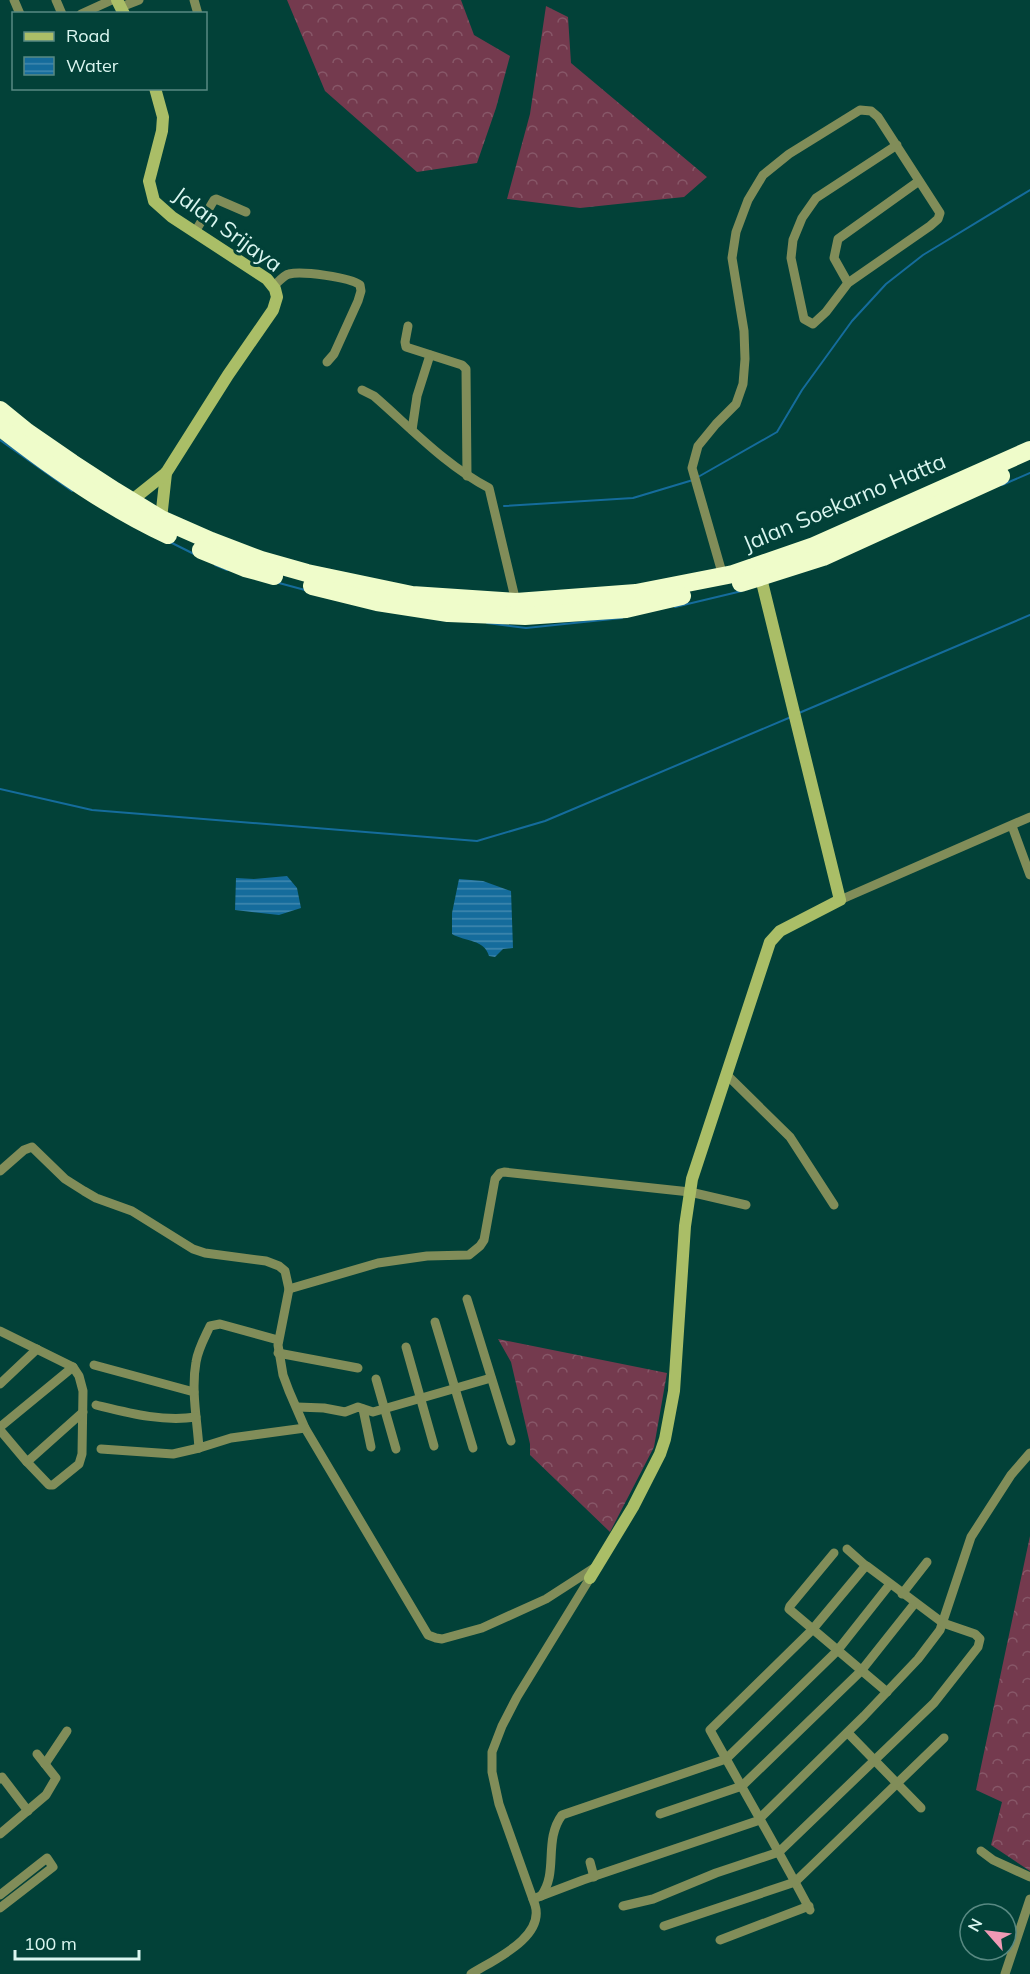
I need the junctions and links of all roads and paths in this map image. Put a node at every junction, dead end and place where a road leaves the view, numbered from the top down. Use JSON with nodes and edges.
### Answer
{"nodes":[{"id":1,"x":139,"y":0,"type":"edge"},
{"id":2,"x":118,"y":5,"type":"edge"},
{"id":3,"x":89,"y":12,"type":"edge"},
{"id":4,"x":156,"y":90,"type":"edge"},
{"id":5,"x":897,"y":145,"type":"junction"},
{"id":6,"x":920,"y":181,"type":"junction"},
{"id":7,"x":246,"y":212,"type":"dead end"},
{"id":8,"x":195,"y":232,"type":"junction"},
{"id":9,"x":848,"y":283,"type":"junction"},
{"id":10,"x":274,"y":286,"type":"junction"},
{"id":11,"x":408,"y":326,"type":"dead end"},
{"id":12,"x":430,"y":355,"type":"junction"},
{"id":13,"x":327,"y":362,"type":"dead end"},
{"id":14,"x":362,"y":390,"type":"dead end"},
{"id":15,"x":0,"y":411,"type":"edge"},
{"id":16,"x":0,"y":427,"type":"edge"},
{"id":17,"x":412,"y":430,"type":"junction"},
{"id":18,"x":1030,"y":450,"type":"edge"},
{"id":19,"x":1030,"y":463,"type":"edge"},
{"id":20,"x":166,"y":473,"type":"junction"},
{"id":21,"x":467,"y":476,"type":"junction"},
{"id":22,"x":131,"y":501,"type":"junction"},
{"id":23,"x":161,"y":519,"type":"junction"},
{"id":24,"x":723,"y":576,"type":"junction"},
{"id":25,"x":762,"y":584,"type":"junction"},
{"id":26,"x":516,"y":602,"type":"junction"},
{"id":27,"x":1030,"y":817,"type":"edge"},
{"id":28,"x":1012,"y":826,"type":"junction"},
{"id":29,"x":1030,"y":875,"type":"edge"},
{"id":30,"x":840,"y":900,"type":"junction"},
{"id":31,"x":727,"y":1075,"type":"junction"},
{"id":32,"x":0,"y":1171,"type":"edge"},
{"id":33,"x":690,"y":1192,"type":"junction"},
{"id":34,"x":746,"y":1204,"type":"dead end"},
{"id":35,"x":834,"y":1205,"type":"dead end"},
{"id":36,"x":289,"y":1289,"type":"junction"},
{"id":37,"x":467,"y":1299,"type":"dead end"},
{"id":38,"x":435,"y":1322,"type":"dead end"},
{"id":39,"x":0,"y":1332,"type":"edge"},
{"id":40,"x":278,"y":1340,"type":"junction"},
{"id":41,"x":406,"y":1347,"type":"dead end"},
{"id":42,"x":37,"y":1349,"type":"junction"},
{"id":43,"x":278,"y":1353,"type":"junction"},
{"id":44,"x":94,"y":1365,"type":"dead end"},
{"id":45,"x":74,"y":1368,"type":"junction"},
{"id":46,"x":358,"y":1368,"type":"dead end"},
{"id":47,"x":491,"y":1378,"type":"junction"},
{"id":48,"x":376,"y":1379,"type":"dead end"},
{"id":49,"x":0,"y":1384,"type":"edge"},
{"id":50,"x":456,"y":1388,"type":"junction"},
{"id":51,"x":194,"y":1392,"type":"junction"},
{"id":52,"x":420,"y":1398,"type":"junction"},
{"id":53,"x":96,"y":1405,"type":"dead end"},
{"id":54,"x":297,"y":1407,"type":"junction"},
{"id":55,"x":363,"y":1409,"type":"junction"},
{"id":56,"x":385,"y":1409,"type":"junction"},
{"id":57,"x":83,"y":1412,"type":"junction"},
{"id":58,"x":196,"y":1417,"type":"junction"},
{"id":59,"x":0,"y":1428,"type":"edge"},
{"id":60,"x":305,"y":1428,"type":"junction"},
{"id":61,"x":511,"y":1441,"type":"dead end"},
{"id":62,"x":434,"y":1446,"type":"dead end"},
{"id":63,"x":371,"y":1447,"type":"dead end"},
{"id":64,"x":199,"y":1448,"type":"junction"},
{"id":65,"x":473,"y":1448,"type":"dead end"},
{"id":66,"x":101,"y":1449,"type":"dead end"},
{"id":67,"x":396,"y":1449,"type":"dead end"},
{"id":68,"x":1030,"y":1453,"type":"edge"},
{"id":69,"x":27,"y":1462,"type":"junction"},
{"id":70,"x":847,"y":1550,"type":"dead end"},
{"id":71,"x":834,"y":1553,"type":"dead end"},
{"id":72,"x":927,"y":1562,"type":"dead end"},
{"id":73,"x":866,"y":1566,"type":"junction"},
{"id":74,"x":597,"y":1567,"type":"junction"},
{"id":75,"x":590,"y":1578,"type":"joint"},
{"id":76,"x":890,"y":1584,"type":"junction"},
{"id":77,"x":902,"y":1594,"type":"junction"},
{"id":78,"x":915,"y":1603,"type":"junction"},
{"id":79,"x":942,"y":1623,"type":"junction"},
{"id":80,"x":812,"y":1630,"type":"junction"},
{"id":81,"x":837,"y":1651,"type":"junction"},
{"id":82,"x":861,"y":1671,"type":"junction"},
{"id":83,"x":886,"y":1692,"type":"junction"},
{"id":84,"x":68,"y":1731,"type":"dead end"},
{"id":85,"x":848,"y":1732,"type":"junction"},
{"id":86,"x":944,"y":1738,"type":"dead end"},
{"id":87,"x":37,"y":1754,"type":"dead end"},
{"id":88,"x":726,"y":1759,"type":"junction"},
{"id":89,"x":875,"y":1760,"type":"junction"},
{"id":90,"x":45,"y":1764,"type":"junction"},
{"id":91,"x":0,"y":1779,"type":"edge"},
{"id":92,"x":898,"y":1783,"type":"junction"},
{"id":93,"x":742,"y":1786,"type":"junction"},
{"id":94,"x":921,"y":1808,"type":"dead end"},
{"id":95,"x":28,"y":1811,"type":"junction"},
{"id":96,"x":660,"y":1814,"type":"dead end"},
{"id":97,"x":761,"y":1818,"type":"junction"},
{"id":98,"x":0,"y":1834,"type":"edge"},
{"id":99,"x":981,"y":1851,"type":"dead end"},
{"id":100,"x":779,"y":1852,"type":"junction"},
{"id":101,"x":590,"y":1862,"type":"dead end"},
{"id":102,"x":594,"y":1877,"type":"junction"},
{"id":103,"x":1030,"y":1877,"type":"edge"},
{"id":104,"x":795,"y":1882,"type":"junction"},
{"id":105,"x":0,"y":1895,"type":"edge"},
{"id":106,"x":537,"y":1898,"type":"junction"},
{"id":107,"x":1030,"y":1899,"type":"edge"},
{"id":108,"x":623,"y":1906,"type":"dead end"},
{"id":109,"x":0,"y":1908,"type":"edge"},
{"id":110,"x":664,"y":1926,"type":"dead end"},
{"id":111,"x":720,"y":1940,"type":"dead end"},
{"id":112,"x":471,"y":1974,"type":"edge"},
{"id":113,"x":1005,"y":1974,"type":"edge"}],
"edges":[{"from":1,"to":2,"type":"street"},
{"from":2,"to":3,"type":"street"},
{"from":4,"to":8,"type":"street","name":"Jalan Srijaya"},
{"from":5,"to":6,"type":"street"},
{"from":5,"to":9,"type":"street"},
{"from":5,"to":24,"type":"street"},
{"from":6,"to":9,"type":"street"},
{"from":6,"to":9,"type":"street"},
{"from":7,"to":8,"type":"street"},
{"from":8,"to":10,"type":"street","name":"Jalan Srijaya"},
{"from":10,"to":13,"type":"street"},
{"from":10,"to":20,"type":"street","name":"Jalan Srijaya"},
{"from":11,"to":12,"type":"street"},
{"from":12,"to":17,"type":"street"},
{"from":12,"to":21,"type":"street"},
{"from":14,"to":17,"type":"street"},
{"from":15,"to":22,"type":"highway","name":"Jalan Soekarno Hatta"},
{"from":16,"to":25,"type":"highway","name":"Jalan Soekarno Hatta"},
{"from":17,"to":21,"type":"street"},
{"from":18,"to":24,"type":"highway","name":"Jalan Soekarno Hatta"},
{"from":19,"to":25,"type":"highway","name":"Jalan Soekarno Hatta"},
{"from":20,"to":22,"type":"street"},
{"from":20,"to":23,"type":"street","name":"Jalan Srijaya"},
{"from":21,"to":26,"type":"street"},
{"from":22,"to":23,"type":"highway","name":"Jalan Soekarno Hatta"},
{"from":23,"to":26,"type":"highway","name":"Jalan Soekarno Hatta"},
{"from":24,"to":26,"type":"highway","name":"Jalan Soekarno Hatta"},
{"from":25,"to":30,"type":"street"},
{"from":27,"to":28,"type":"street"},
{"from":28,"to":29,"type":"street"},
{"from":28,"to":30,"type":"street"},
{"from":30,"to":31,"type":"street"},
{"from":31,"to":33,"type":"street"},
{"from":31,"to":35,"type":"street"},
{"from":32,"to":36,"type":"street"},
{"from":33,"to":34,"type":"street"},
{"from":33,"to":36,"type":"street"},
{"from":33,"to":74,"type":"street"},
{"from":36,"to":40,"type":"street"},
{"from":37,"to":47,"type":"street"},
{"from":38,"to":50,"type":"street"},
{"from":39,"to":42,"type":"street"},
{"from":40,"to":43,"type":"street"},
{"from":40,"to":51,"type":"street"},
{"from":41,"to":52,"type":"street"},
{"from":42,"to":45,"type":"street"},
{"from":42,"to":49,"type":"street"},
{"from":43,"to":46,"type":"street"},
{"from":43,"to":54,"type":"street"},
{"from":44,"to":51,"type":"street"},
{"from":45,"to":57,"type":"street"},
{"from":45,"to":59,"type":"street"},
{"from":47,"to":50,"type":"street"},
{"from":47,"to":61,"type":"street"},
{"from":48,"to":56,"type":"street"},
{"from":50,"to":52,"type":"street"},
{"from":50,"to":65,"type":"street"},
{"from":51,"to":58,"type":"street"},
{"from":52,"to":56,"type":"street"},
{"from":52,"to":62,"type":"street"},
{"from":53,"to":58,"type":"street"},
{"from":54,"to":55,"type":"street"},
{"from":54,"to":60,"type":"street"},
{"from":55,"to":56,"type":"street"},
{"from":55,"to":63,"type":"street"},
{"from":56,"to":67,"type":"street"},
{"from":57,"to":69,"type":"street"},
{"from":57,"to":69,"type":"street"},
{"from":58,"to":64,"type":"street"},
{"from":59,"to":69,"type":"street"},
{"from":60,"to":64,"type":"street"},
{"from":60,"to":74,"type":"street"},
{"from":64,"to":66,"type":"street"},
{"from":68,"to":79,"type":"street"},
{"from":70,"to":73,"type":"street"},
{"from":71,"to":80,"type":"street"},
{"from":72,"to":77,"type":"street"},
{"from":73,"to":76,"type":"street"},
{"from":73,"to":80,"type":"street"},
{"from":74,"to":75,"type":"street"},
{"from":75,"to":106,"type":"street"},
{"from":76,"to":77,"type":"street"},
{"from":76,"to":81,"type":"street"},
{"from":77,"to":78,"type":"street"},
{"from":78,"to":79,"type":"street"},
{"from":78,"to":82,"type":"street"},
{"from":79,"to":83,"type":"street"},
{"from":79,"to":89,"type":"street"},
{"from":80,"to":81,"type":"street"},
{"from":80,"to":88,"type":"street"},
{"from":81,"to":82,"type":"street"},
{"from":81,"to":88,"type":"street"},
{"from":82,"to":83,"type":"street"},
{"from":82,"to":93,"type":"street"},
{"from":83,"to":85,"type":"street"},
{"from":84,"to":90,"type":"street"},
{"from":85,"to":89,"type":"street"},
{"from":85,"to":97,"type":"street"},
{"from":86,"to":92,"type":"street"},
{"from":87,"to":90,"type":"street"},
{"from":88,"to":93,"type":"street"},
{"from":88,"to":106,"type":"street"},
{"from":89,"to":92,"type":"street"},
{"from":89,"to":100,"type":"street"},
{"from":90,"to":95,"type":"street"},
{"from":91,"to":95,"type":"street"},
{"from":92,"to":94,"type":"street"},
{"from":92,"to":104,"type":"street"},
{"from":93,"to":96,"type":"street"},
{"from":93,"to":97,"type":"street"},
{"from":95,"to":98,"type":"street"},
{"from":97,"to":100,"type":"street"},
{"from":97,"to":102,"type":"street"},
{"from":99,"to":103,"type":"street"},
{"from":100,"to":104,"type":"street"},
{"from":100,"to":108,"type":"street"},
{"from":101,"to":102,"type":"street"},
{"from":102,"to":106,"type":"street"},
{"from":104,"to":110,"type":"street"},
{"from":104,"to":111,"type":"street"},
{"from":105,"to":109,"type":"street"},
{"from":106,"to":112,"type":"street"},
{"from":107,"to":113,"type":"street"}]}
